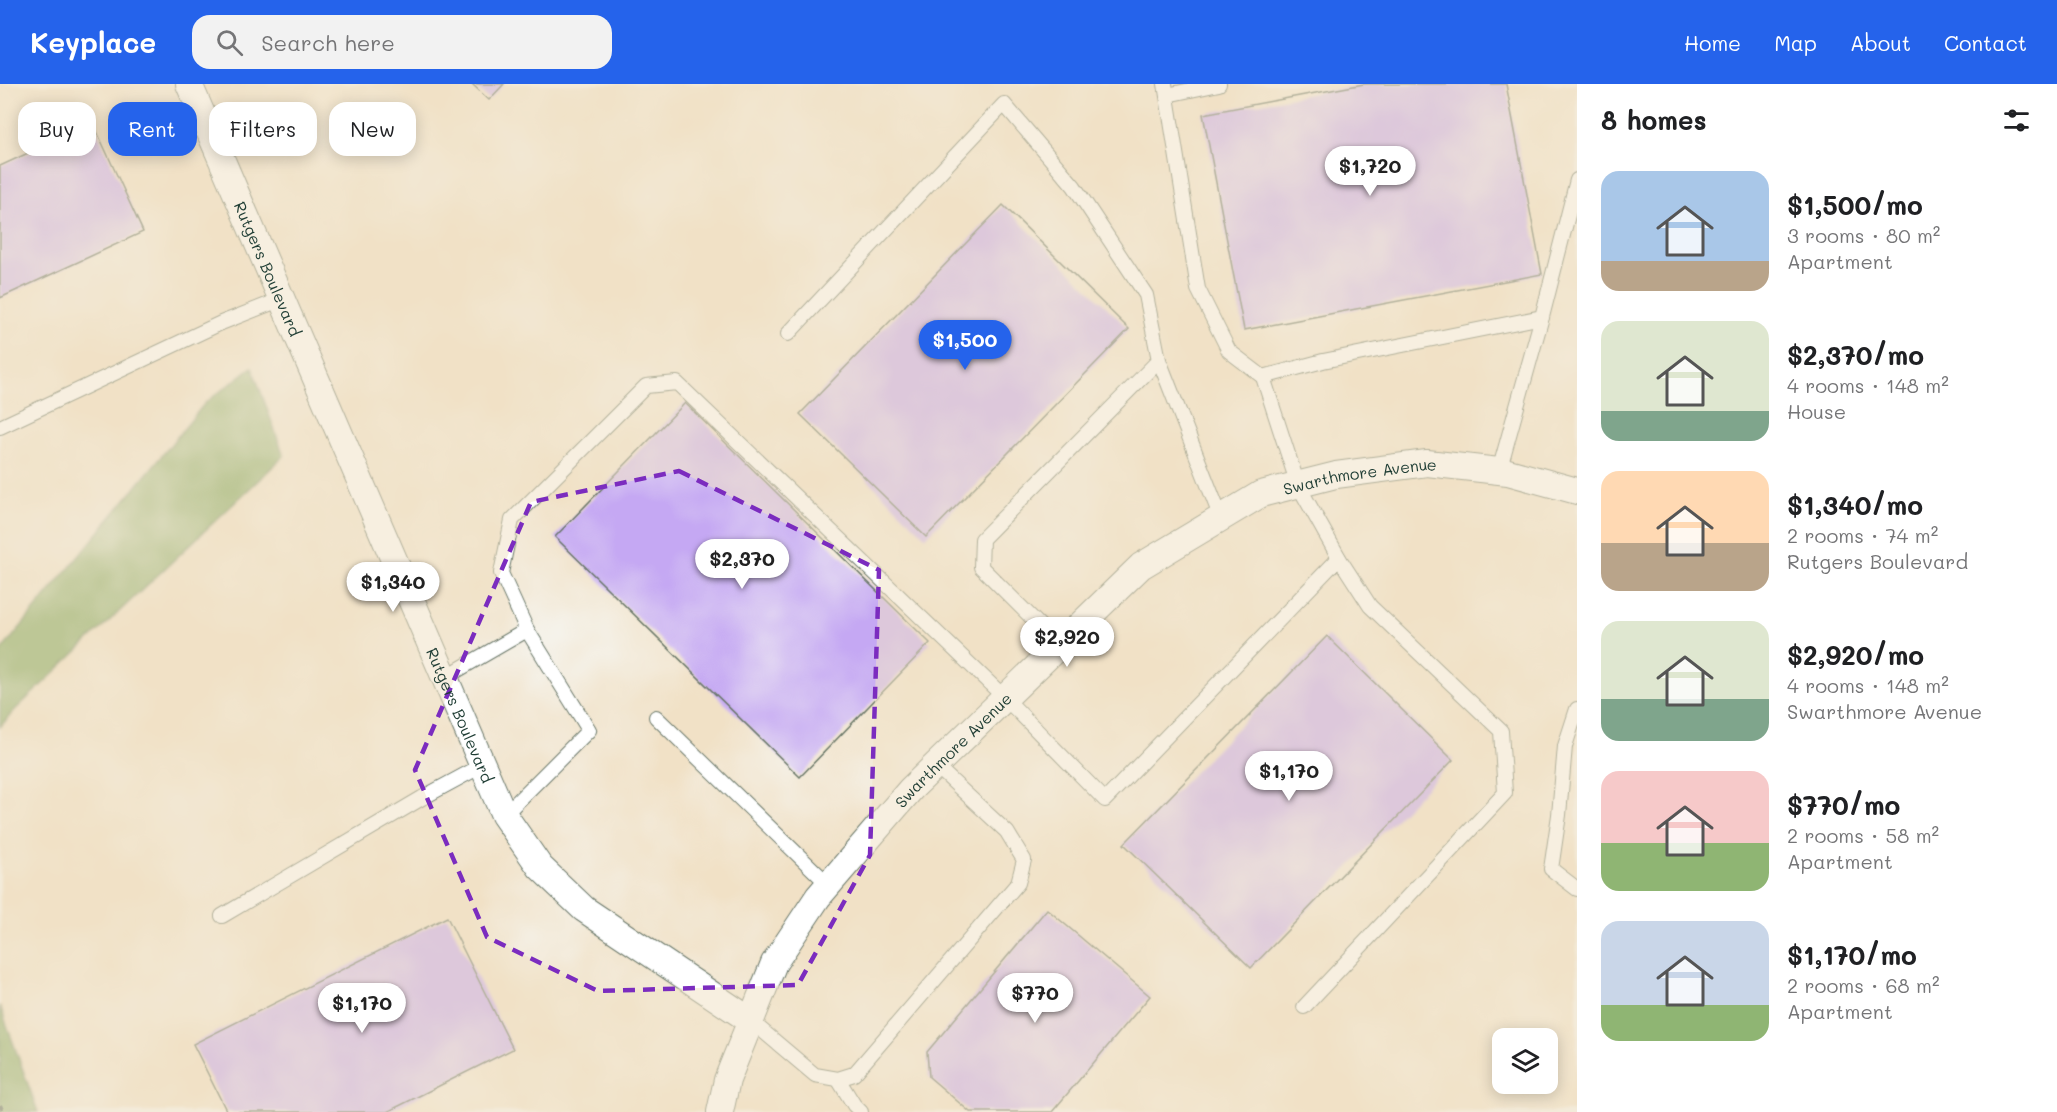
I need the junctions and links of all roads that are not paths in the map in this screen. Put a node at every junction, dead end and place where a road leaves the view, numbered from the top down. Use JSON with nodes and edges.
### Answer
{"nodes":[{"id":1,"x":189,"y":84,"type":"edge"},
{"id":2,"x":1219,"y":84,"type":"edge"},
{"id":3,"x":1166,"y":90,"type":"edge"},
{"id":4,"x":1577,"y":180,"type":"edge"},
{"id":5,"x":282,"y":299,"type":"junction"},
{"id":6,"x":1542,"y":317,"type":"junction"},
{"id":7,"x":788,"y":334,"type":"dead end"},
{"id":8,"x":1159,"y":360,"type":"junction"},
{"id":9,"x":1263,"y":377,"type":"junction"},
{"id":10,"x":0,"y":427,"type":"edge"},
{"id":11,"x":1499,"y":471,"type":"junction"},
{"id":12,"x":1298,"y":485,"type":"junction"},
{"id":13,"x":1577,"y":491,"type":"edge"},
{"id":14,"x":1221,"y":518,"type":"junction"},
{"id":15,"x":1339,"y":558,"type":"junction"},
{"id":16,"x":527,"y":630,"type":"junction"},
{"id":17,"x":1059,"y":645,"type":"junction"},
{"id":18,"x":444,"y":678,"type":"junction"},
{"id":19,"x":1005,"y":698,"type":"junction"},
{"id":20,"x":1577,"y":709,"type":"edge"},
{"id":21,"x":656,"y":717,"type":"dead end"},
{"id":22,"x":483,"y":765,"type":"junction"},
{"id":23,"x":935,"y":765,"type":"junction"},
{"id":24,"x":504,"y":815,"type":"junction"},
{"id":25,"x":829,"y":885,"type":"junction"},
{"id":26,"x":1577,"y":889,"type":"edge"},
{"id":27,"x":222,"y":915,"type":"dead end"},
{"id":28,"x":1304,"y":1007,"type":"dead end"},
{"id":29,"x":751,"y":1021,"type":"junction"},
{"id":30,"x":838,"y":1079,"type":"junction"},
{"id":31,"x":720,"y":1112,"type":"edge"},
{"id":32,"x":861,"y":1112,"type":"edge"}],
"edges":[{"from":1,"to":5,"type":"street","name":"Rutgers Boulevard"},
{"from":2,"to":3,"type":"lane"},
{"from":3,"to":9,"type":"lane"},
{"from":4,"to":6,"type":"lane"},
{"from":5,"to":10,"type":"lane"},
{"from":5,"to":18,"type":"street","name":"Rutgers Boulevard"},
{"from":6,"to":9,"type":"lane"},
{"from":6,"to":11,"type":"lane"},
{"from":7,"to":8,"type":"lane"},
{"from":8,"to":14,"type":"lane"},
{"from":8,"to":17,"type":"lane"},
{"from":9,"to":12,"type":"lane"},
{"from":11,"to":12,"type":"street","name":"Swarthmore Avenue"},
{"from":11,"to":13,"type":"street","name":"Swarthmore Avenue"},
{"from":12,"to":14,"type":"street","name":"Swarthmore Avenue"},
{"from":12,"to":15,"type":"lane"},
{"from":14,"to":17,"type":"street","name":"Swarthmore Avenue"},
{"from":15,"to":19,"type":"lane"},
{"from":15,"to":28,"type":"lane"},
{"from":16,"to":18,"type":"lane"},
{"from":16,"to":19,"type":"lane"},
{"from":16,"to":24,"type":"lane"},
{"from":17,"to":19,"type":"street","name":"Swarthmore Avenue"},
{"from":18,"to":22,"type":"street","name":"Rutgers Boulevard"},
{"from":19,"to":23,"type":"street","name":"Swarthmore Avenue"},
{"from":20,"to":26,"type":"lane"},
{"from":21,"to":25,"type":"lane"},
{"from":22,"to":24,"type":"street","name":"Rutgers Boulevard"},
{"from":22,"to":27,"type":"lane"},
{"from":23,"to":25,"type":"street","name":"Swarthmore Avenue"},
{"from":23,"to":30,"type":"lane"},
{"from":24,"to":29,"type":"street","name":"Rutgers Boulevard"},
{"from":25,"to":29,"type":"street","name":"Swarthmore Avenue"},
{"from":29,"to":30,"type":"lane"},
{"from":29,"to":31,"type":"street","name":"Swarthmore Avenue"},
{"from":30,"to":32,"type":"lane"}]}
